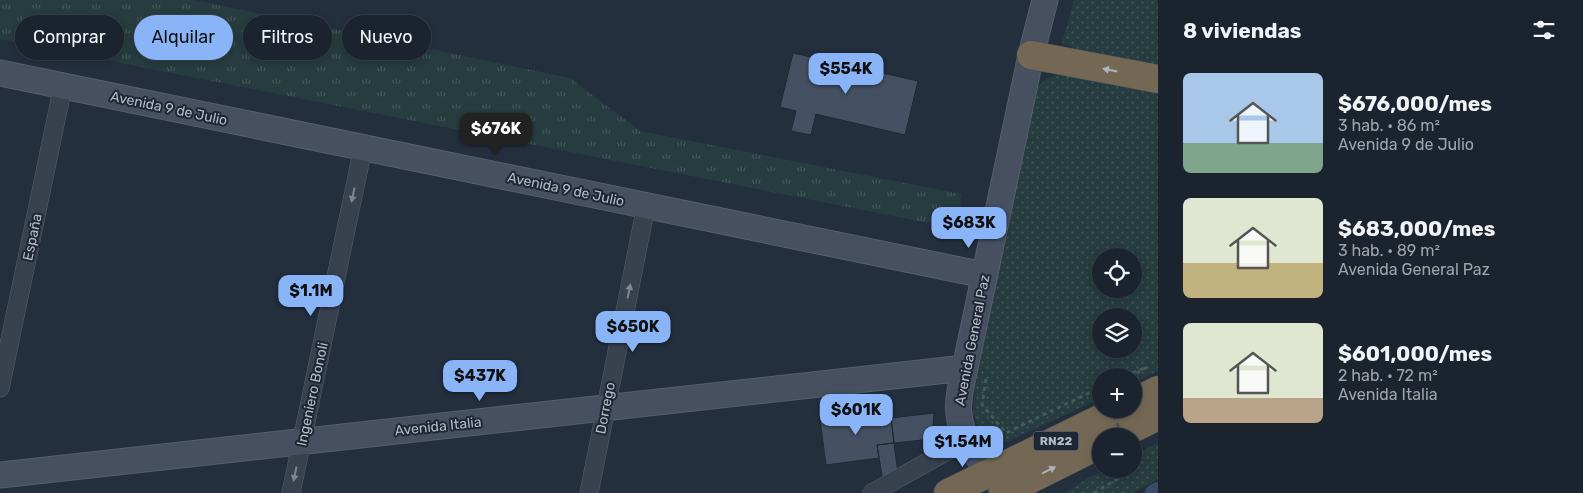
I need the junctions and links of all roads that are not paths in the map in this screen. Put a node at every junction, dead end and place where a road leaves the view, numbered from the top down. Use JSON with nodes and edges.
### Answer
{"nodes":[{"id":1,"x":1046,"y":0,"type":"edge"},
{"id":2,"x":1031,"y":55,"type":"junction"},
{"id":3,"x":0,"y":73,"type":"edge"},
{"id":4,"x":1158,"y":79,"type":"edge"},
{"id":5,"x":63,"y":86,"type":"junction"},
{"id":6,"x":363,"y":148,"type":"junction"},
{"id":7,"x":646,"y":206,"type":"junction"},
{"id":8,"x":984,"y":275,"type":"junction"},
{"id":9,"x":965,"y":368,"type":"junction"},
{"id":10,"x":2,"y":369,"type":"edge"},
{"id":11,"x":0,"y":388,"type":"edge"},
{"id":12,"x":1158,"y":390,"type":"edge"},
{"id":13,"x":1142,"y":398,"type":"edge"},
{"id":14,"x":606,"y":408,"type":"junction"},
{"id":15,"x":1158,"y":416,"type":"edge"},
{"id":16,"x":1107,"y":418,"type":"edge"},
{"id":17,"x":1134,"y":428,"type":"edge"},
{"id":18,"x":967,"y":440,"type":"junction"},
{"id":19,"x":302,"y":442,"type":"junction"},
{"id":20,"x":1092,"y":448,"type":"edge"},
{"id":21,"x":0,"y":475,"type":"edge"},
{"id":22,"x":1002,"y":488,"type":"edge"},
{"id":23,"x":291,"y":493,"type":"edge"},
{"id":24,"x":588,"y":493,"type":"edge"},
{"id":25,"x":872,"y":493,"type":"edge"},
{"id":26,"x":948,"y":493,"type":"edge"}],
"edges":[{"from":1,"to":2,"type":"main road","name":"Avenida General Paz"},
{"from":4,"to":2,"type":"highway","one_way":true},
{"from":2,"to":8,"type":"main road","name":"Avenida General Paz"},
{"from":3,"to":5,"type":"main road","name":"Avenida 9 de Julio"},
{"from":5,"to":6,"type":"main road","name":"Avenida 9 de Julio"},
{"from":5,"to":10,"type":"street","name":"España"},
{"from":6,"to":7,"type":"main road","name":"Avenida 9 de Julio"},
{"from":6,"to":19,"type":"street","name":"Ingeniero Bonoli","one_way":true},
{"from":7,"to":8,"type":"main road","name":"Avenida 9 de Julio"},
{"from":14,"to":7,"type":"street","name":"Dorrego","one_way":true},
{"from":8,"to":9,"type":"main road","name":"Avenida General Paz"},
{"from":9,"to":14,"type":"main road","name":"Avenida Italia"},
{"from":9,"to":18,"type":"main road","name":"Avenida General Paz"},
{"from":10,"to":11,"type":"street","name":"España"},
{"from":12,"to":13,"type":"highway"},
{"from":14,"to":19,"type":"main road","name":"Avenida Italia"},
{"from":14,"to":24,"type":"street","name":"Dorrego"},
{"from":15,"to":17,"type":"highway"},
{"from":16,"to":22,"type":"highway","number":"RN22"},
{"from":18,"to":22,"type":"main road","name":"Avenida General Paz"},
{"from":18,"to":25,"type":"street"},
{"from":19,"to":21,"type":"main road","name":"Avenida Italia"},
{"from":19,"to":23,"type":"street","name":"Ingeniero Bonoli","one_way":true},
{"from":22,"to":20,"type":"highway","number":"RN22","one_way":true},
{"from":22,"to":26,"type":"highway","number":"RN22"}]}
